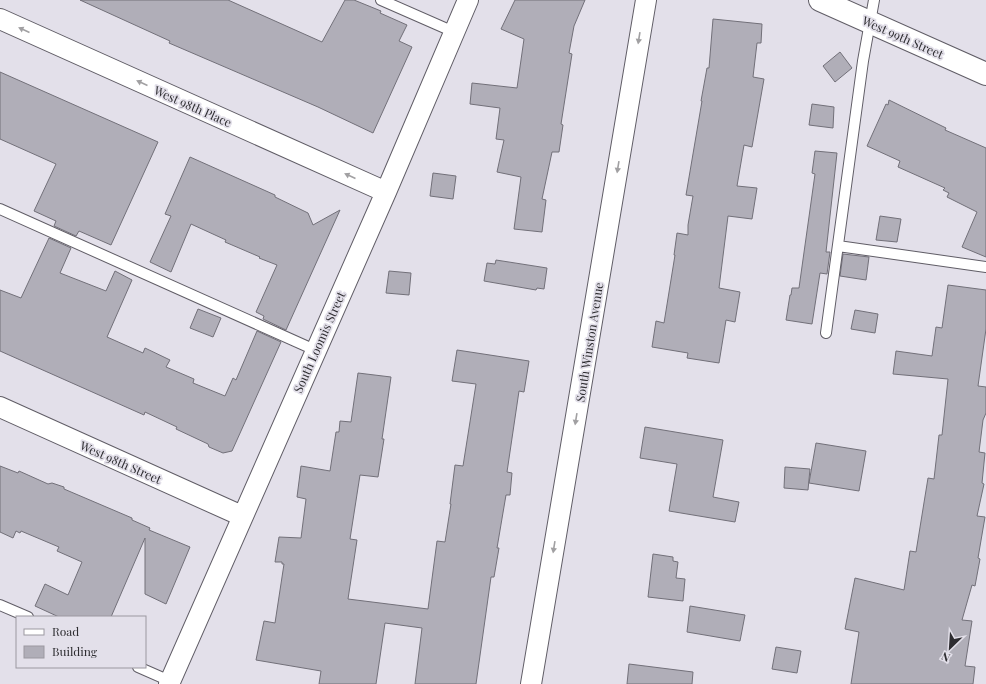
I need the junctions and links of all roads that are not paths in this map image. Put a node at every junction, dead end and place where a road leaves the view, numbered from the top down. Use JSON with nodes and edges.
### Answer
{"nodes":[{"id":1,"x":381,"y":0,"type":"edge"},
{"id":2,"x":468,"y":0,"type":"edge"},
{"id":3,"x":646,"y":0,"type":"edge"},
{"id":4,"x":820,"y":0,"type":"edge"},
{"id":5,"x":874,"y":0,"type":"edge"},
{"id":6,"x":0,"y":19,"type":"edge"},
{"id":7,"x":869,"y":22,"type":"junction"},
{"id":8,"x":454,"y":32,"type":"junction"},
{"id":9,"x":986,"y":74,"type":"edge"},
{"id":10,"x":386,"y":192,"type":"junction"},
{"id":11,"x":0,"y":209,"type":"edge"},
{"id":12,"x":838,"y":246,"type":"junction"},
{"id":13,"x":986,"y":267,"type":"edge"},
{"id":14,"x":826,"y":333,"type":"dead end"},
{"id":15,"x":315,"y":350,"type":"junction"},
{"id":16,"x":0,"y":407,"type":"edge"},
{"id":17,"x":242,"y":516,"type":"junction"},
{"id":18,"x":0,"y":605,"type":"edge"},
{"id":19,"x":26,"y":616,"type":"edge"},
{"id":20,"x":140,"y":668,"type":"edge"},
{"id":21,"x":169,"y":682,"type":"edge"},
{"id":22,"x":531,"y":684,"type":"edge"}],
"edges":[{"from":1,"to":8,"type":"lane"},
{"from":2,"to":8,"type":"street","name":"South Loomis Street"},
{"from":3,"to":22,"type":"street","name":"South Winston Avenue","one_way":true},
{"from":4,"to":7,"type":"street","name":"West 99th Street"},
{"from":5,"to":7,"type":"lane"},
{"from":10,"to":6,"type":"street","name":"West 98th Place","one_way":true},
{"from":7,"to":9,"type":"street","name":"West 99th Street"},
{"from":7,"to":12,"type":"lane"},
{"from":8,"to":10,"type":"street","name":"South Loomis Street"},
{"from":10,"to":15,"type":"street","name":"South Loomis Street"},
{"from":11,"to":15,"type":"lane"},
{"from":12,"to":13,"type":"lane"},
{"from":12,"to":14,"type":"lane"},
{"from":15,"to":17,"type":"street","name":"South Loomis Street"},
{"from":16,"to":17,"type":"street","name":"West 98th Street"},
{"from":17,"to":21,"type":"street","name":"South Loomis Street"},
{"from":18,"to":19,"type":"lane"},
{"from":20,"to":21,"type":"lane"}]}
